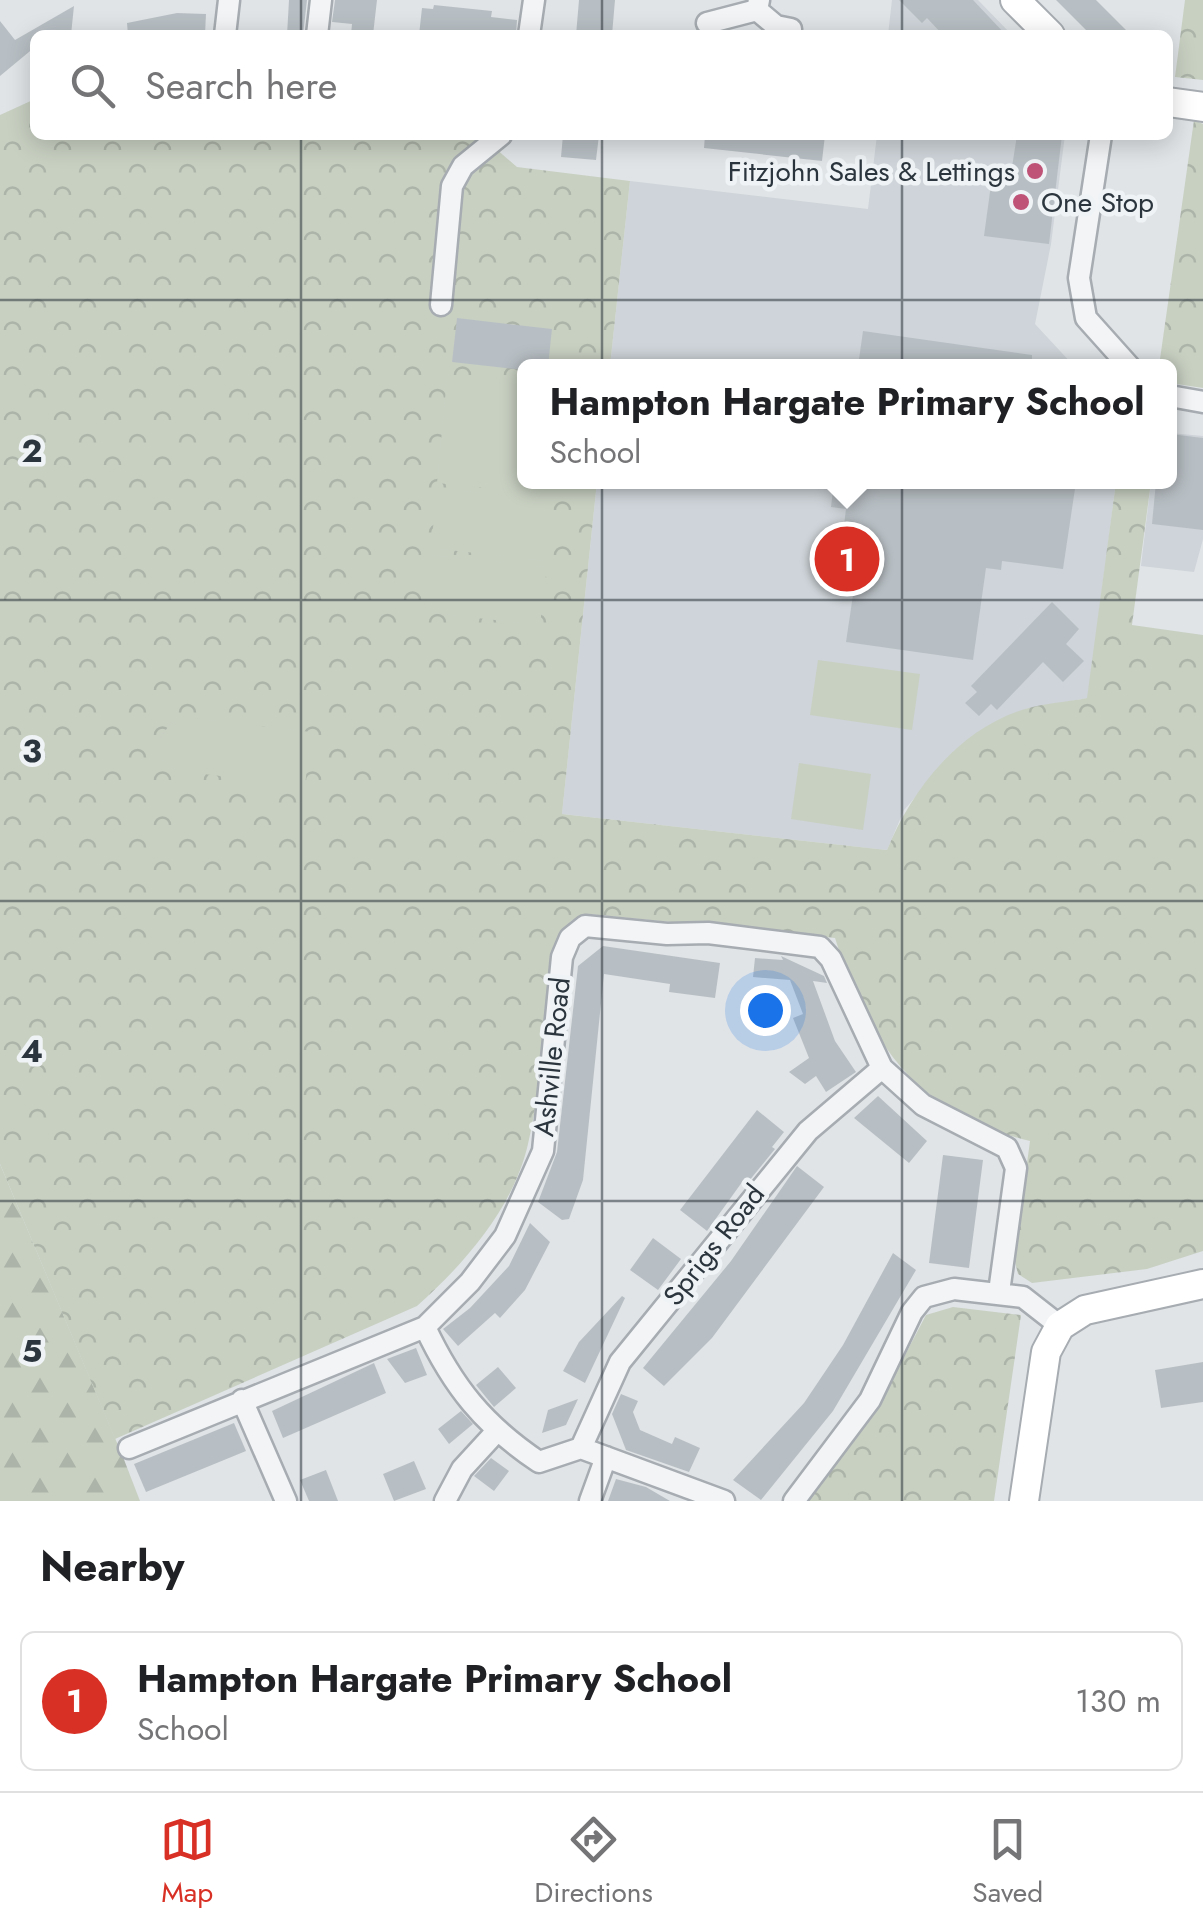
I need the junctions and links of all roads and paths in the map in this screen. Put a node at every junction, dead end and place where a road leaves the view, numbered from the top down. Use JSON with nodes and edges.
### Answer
{"nodes":[{"id":1,"x":229,"y":0,"type":"edge"},
{"id":2,"x":321,"y":0,"type":"edge"},
{"id":3,"x":534,"y":0,"type":"edge"},
{"id":4,"x":1015,"y":0,"type":"edge"},
{"id":5,"x":758,"y":5,"type":"edge"},
{"id":6,"x":707,"y":23,"type":"dead end"},
{"id":7,"x":791,"y":29,"type":"dead end"},
{"id":8,"x":226,"y":30,"type":"edge"},
{"id":9,"x":318,"y":30,"type":"edge"},
{"id":10,"x":530,"y":30,"type":"edge"},
{"id":11,"x":1045,"y":30,"type":"edge"},
{"id":12,"x":1173,"y":103,"type":"edge"},
{"id":13,"x":1203,"y":106,"type":"edge"},
{"id":14,"x":496,"y":140,"type":"edge"},
{"id":15,"x":1100,"y":140,"type":"edge"},
{"id":16,"x":441,"y":305,"type":"dead end"},
{"id":17,"x":1123,"y":359,"type":"edge"},
{"id":18,"x":1177,"y":397,"type":"edge"},
{"id":19,"x":1203,"y":402,"type":"edge"},
{"id":20,"x":882,"y":1068,"type":"junction"},
{"id":21,"x":1203,"y":1284,"type":"edge"},
{"id":22,"x":999,"y":1292,"type":"junction"},
{"id":23,"x":425,"y":1326,"type":"junction"},
{"id":24,"x":1060,"y":1326,"type":"junction"},
{"id":25,"x":242,"y":1400,"type":"junction"},
{"id":26,"x":496,"y":1432,"type":"junction"},
{"id":27,"x":129,"y":1448,"type":"dead end"},
{"id":28,"x":581,"y":1448,"type":"junction"},
{"id":29,"x":606,"y":1457,"type":"junction"},
{"id":30,"x":286,"y":1501,"type":"edge"},
{"id":31,"x":445,"y":1501,"type":"edge"},
{"id":32,"x":590,"y":1501,"type":"edge"},
{"id":33,"x":724,"y":1501,"type":"edge"},
{"id":34,"x":794,"y":1501,"type":"edge"},
{"id":35,"x":1024,"y":1501,"type":"edge"}],
"edges":[{"from":1,"to":8,"type":"street"},
{"from":2,"to":9,"type":"street"},
{"from":3,"to":10,"type":"street"},
{"from":4,"to":11,"type":"street"},
{"from":5,"to":6,"type":"street"},
{"from":5,"to":7,"type":"street"},
{"from":12,"to":13,"type":"street"},
{"from":14,"to":16,"type":"street"},
{"from":15,"to":17,"type":"street"},
{"from":18,"to":19,"type":"street"},
{"from":20,"to":22,"type":"street","name":"Ashville Road"},
{"from":20,"to":23,"type":"street","name":"Ashville Road"},
{"from":20,"to":28,"type":"street","name":"Sprigs Road"},
{"from":21,"to":24,"type":"street"},
{"from":22,"to":24,"type":"street"},
{"from":22,"to":34,"type":"street"},
{"from":23,"to":25,"type":"street","name":"Ashville Road"},
{"from":23,"to":26,"type":"street"},
{"from":24,"to":35,"type":"street"},
{"from":25,"to":27,"type":"street","name":"Ashville Road"},
{"from":25,"to":30,"type":"street"},
{"from":26,"to":28,"type":"street"},
{"from":26,"to":31,"type":"street"},
{"from":28,"to":29,"type":"street"},
{"from":29,"to":32,"type":"street"},
{"from":29,"to":33,"type":"street"}]}
